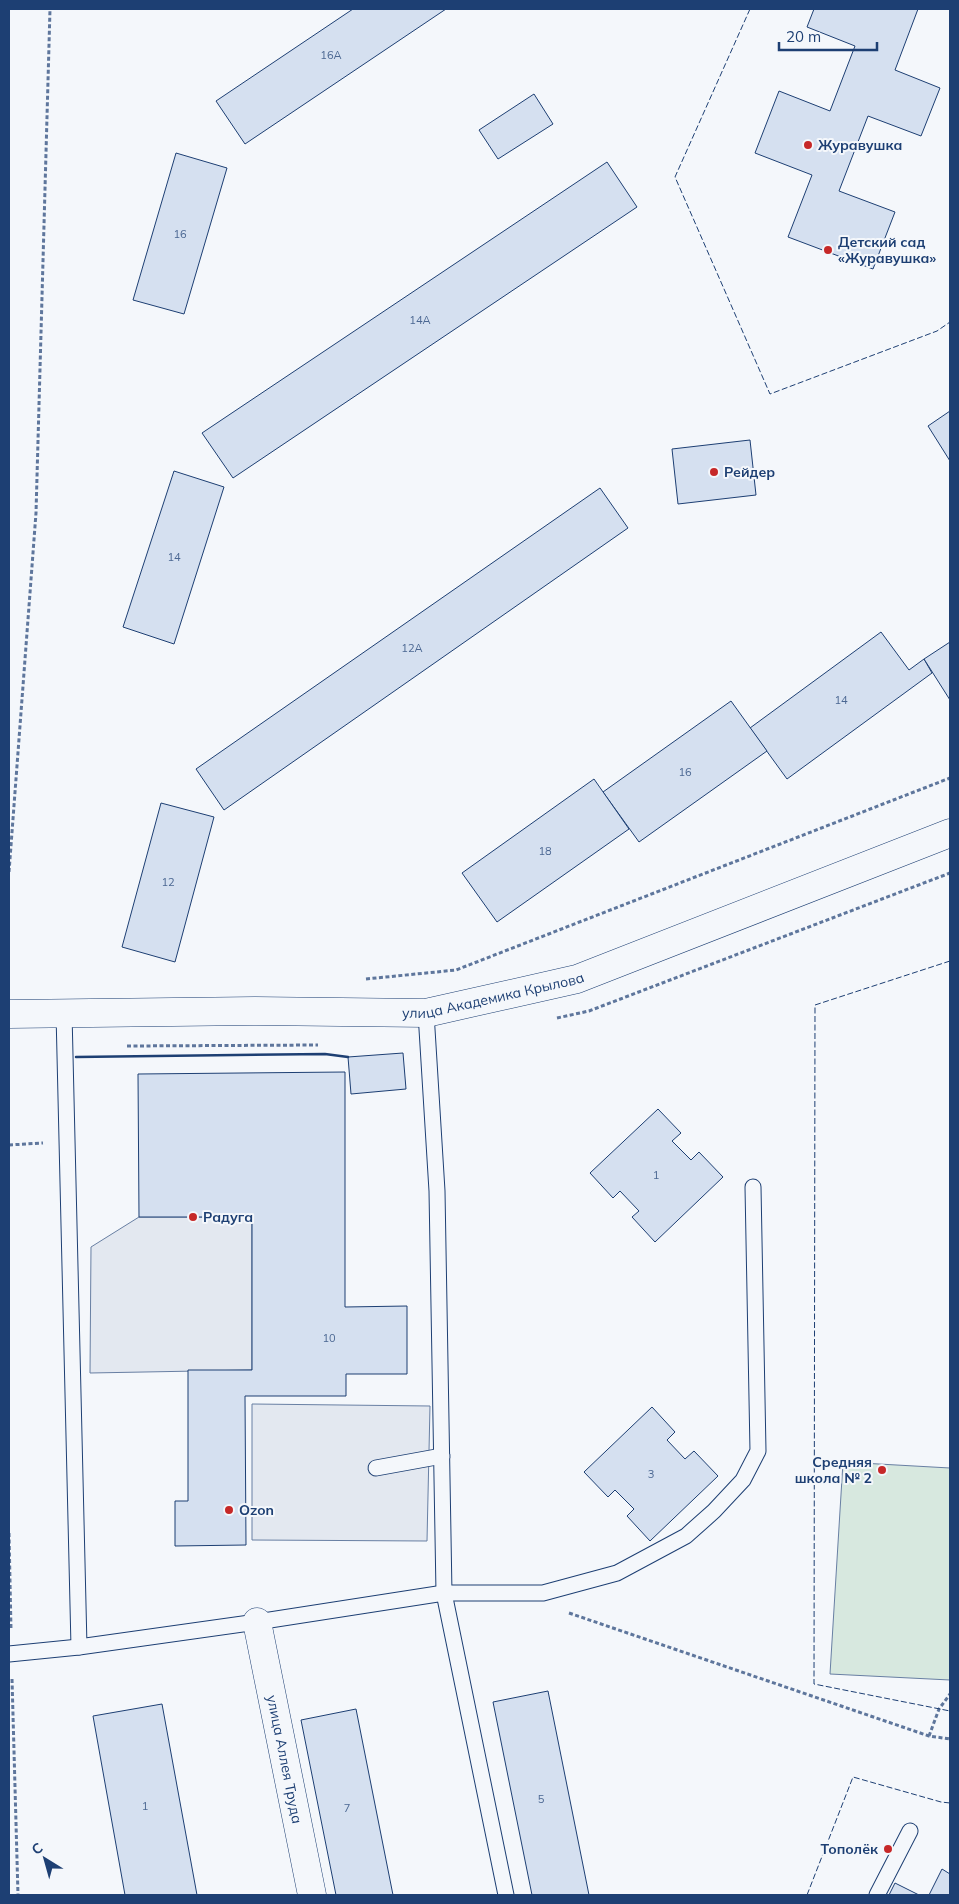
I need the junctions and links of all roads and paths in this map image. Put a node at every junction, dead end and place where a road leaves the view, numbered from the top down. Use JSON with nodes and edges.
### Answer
{"nodes":[{"id":1,"x":50,"y":9,"type":"edge"},
{"id":2,"x":950,"y":778,"type":"edge"},
{"id":3,"x":950,"y":833,"type":"edge"},
{"id":4,"x":9,"y":872,"type":"edge"},
{"id":5,"x":357,"y":980,"type":"dead end"},
{"id":6,"x":426,"y":1012,"type":"junction"},
{"id":7,"x":64,"y":1013,"type":"junction"},
{"id":8,"x":9,"y":1014,"type":"edge"},
{"id":9,"x":36,"y":1143,"type":"dead end"},
{"id":10,"x":9,"y":1145,"type":"edge"},
{"id":11,"x":753,"y":1187,"type":"dead end"},
{"id":12,"x":442,"y":1456,"type":"junction"},
{"id":13,"x":376,"y":1468,"type":"dead end"},
{"id":14,"x":9,"y":1533,"type":"edge"},
{"id":15,"x":444,"y":1593,"type":"junction"},
{"id":16,"x":543,"y":1594,"type":"junction"},
{"id":17,"x":257,"y":1622,"type":"junction"},
{"id":18,"x":79,"y":1647,"type":"junction"},
{"id":19,"x":10,"y":1654,"type":"edge"},
{"id":20,"x":950,"y":1694,"type":"edge"},
{"id":21,"x":929,"y":1736,"type":"junction"},
{"id":22,"x":950,"y":1739,"type":"edge"},
{"id":23,"x":910,"y":1830,"type":"dead end"},
{"id":24,"x":18,"y":1895,"type":"edge"},
{"id":25,"x":312,"y":1895,"type":"edge"},
{"id":26,"x":506,"y":1895,"type":"edge"},
{"id":27,"x":877,"y":1895,"type":"edge"}],
"edges":[{"from":1,"to":4,"type":"path"},
{"from":2,"to":5,"type":"path"},
{"from":3,"to":6,"type":"street","name":"улица Академика Крылова"},
{"from":6,"to":7,"type":"street","name":"улица Академика Крылова"},
{"from":6,"to":12,"type":"lane"},
{"from":7,"to":8,"type":"street","name":"улица Академика Крылова"},
{"from":7,"to":18,"type":"lane"},
{"from":9,"to":10,"type":"path"},
{"from":11,"to":16,"type":"lane"},
{"from":12,"to":13,"type":"lane"},
{"from":12,"to":15,"type":"lane"},
{"from":14,"to":19,"type":"path"},
{"from":15,"to":16,"type":"lane"},
{"from":15,"to":17,"type":"lane"},
{"from":15,"to":26,"type":"lane"},
{"from":16,"to":21,"type":"path"},
{"from":17,"to":18,"type":"lane"},
{"from":17,"to":25,"type":"street","name":"улица Аллея Труда"},
{"from":18,"to":19,"type":"lane"},
{"from":19,"to":24,"type":"path"},
{"from":20,"to":21,"type":"path"},
{"from":21,"to":22,"type":"path"},
{"from":23,"to":27,"type":"lane"}]}
